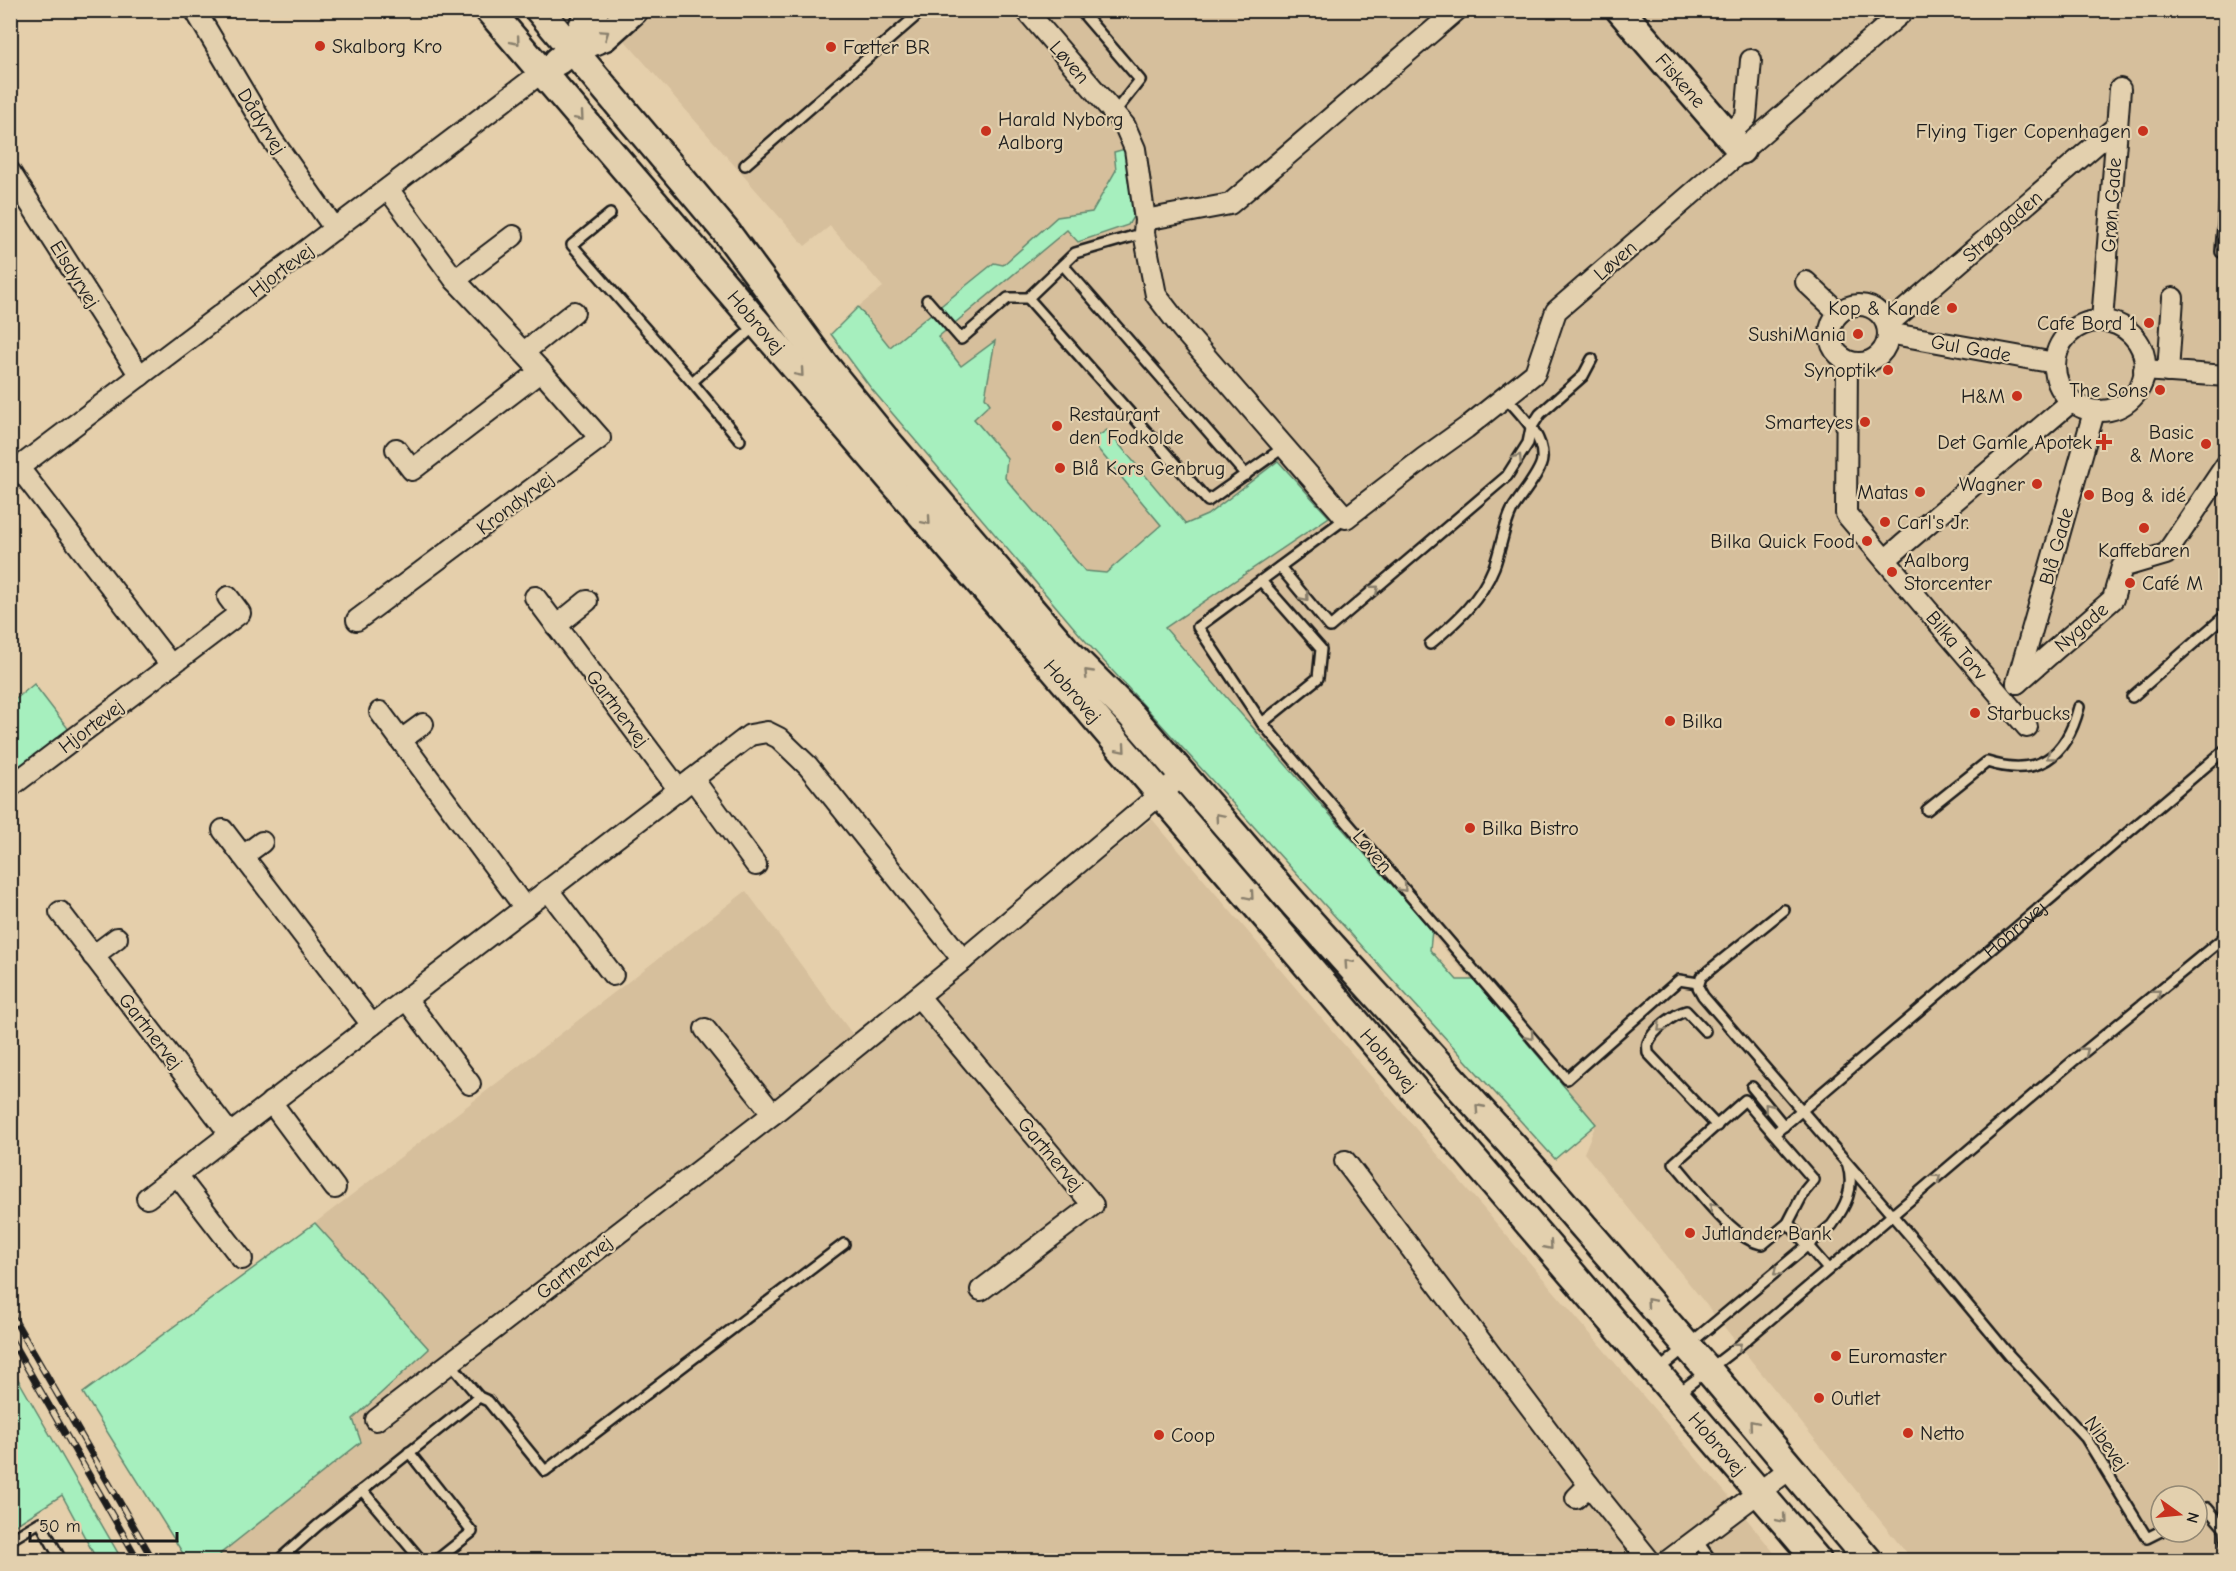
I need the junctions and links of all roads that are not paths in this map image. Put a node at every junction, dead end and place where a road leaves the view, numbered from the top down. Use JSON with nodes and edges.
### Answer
{"nodes":[{"id":1,"x":195,"y":10,"type":"edge"},
{"id":2,"x":489,"y":10,"type":"edge"},
{"id":3,"x":539,"y":10,"type":"edge"},
{"id":4,"x":595,"y":10,"type":"edge"},
{"id":5,"x":634,"y":10,"type":"edge"},
{"id":6,"x":923,"y":10,"type":"edge"},
{"id":7,"x":1026,"y":10,"type":"edge"},
{"id":8,"x":1080,"y":10,"type":"edge"},
{"id":9,"x":1457,"y":10,"type":"edge"},
{"id":10,"x":1620,"y":10,"type":"edge"},
{"id":11,"x":1905,"y":10,"type":"edge"},
{"id":12,"x":572,"y":50,"type":"junction"},
{"id":13,"x":1751,"y":60,"type":"dead end"},
{"id":14,"x":542,"y":72,"type":"junction"},
{"id":15,"x":2120,"y":88,"type":"dead end"},
{"id":16,"x":1114,"y":113,"type":"junction"},
{"id":17,"x":2117,"y":126,"type":"junction"},
{"id":18,"x":1735,"y":143,"type":"junction"},
{"id":19,"x":745,"y":165,"type":"dead end"},
{"id":20,"x":10,"y":172,"type":"edge"},
{"id":21,"x":2226,"y":187,"type":"edge"},
{"id":22,"x":388,"y":189,"type":"junction"},
{"id":23,"x":610,"y":214,"type":"dead end"},
{"id":24,"x":1145,"y":227,"type":"junction"},
{"id":25,"x":335,"y":229,"type":"junction"},
{"id":26,"x":513,"y":236,"type":"dead end"},
{"id":27,"x":2221,"y":252,"type":"dead end"},
{"id":28,"x":1063,"y":265,"type":"junction"},
{"id":29,"x":455,"y":279,"type":"junction"},
{"id":30,"x":1806,"y":282,"type":"dead end"},
{"id":31,"x":1028,"y":298,"type":"junction"},
{"id":32,"x":2173,"y":298,"type":"dead end"},
{"id":33,"x":927,"y":300,"type":"dead end"},
{"id":34,"x":574,"y":312,"type":"dead end"},
{"id":35,"x":1839,"y":313,"type":"junction"},
{"id":36,"x":2102,"y":321,"type":"junction"},
{"id":37,"x":757,"y":323,"type":"junction"},
{"id":38,"x":1887,"y":329,"type":"junction"},
{"id":39,"x":524,"y":352,"type":"junction"},
{"id":40,"x":1592,"y":359,"type":"dead end"},
{"id":41,"x":1847,"y":361,"type":"junction"},
{"id":42,"x":2055,"y":363,"type":"junction"},
{"id":43,"x":541,"y":370,"type":"junction"},
{"id":44,"x":2144,"y":370,"type":"junction"},
{"id":45,"x":2168,"y":372,"type":"junction"},
{"id":46,"x":140,"y":376,"type":"junction"},
{"id":47,"x":2226,"y":376,"type":"edge"},
{"id":48,"x":692,"y":382,"type":"junction"},
{"id":49,"x":1506,"y":397,"type":"junction"},
{"id":50,"x":2072,"y":401,"type":"junction"},
{"id":51,"x":2097,"y":411,"type":"junction"},
{"id":52,"x":1531,"y":428,"type":"junction"},
{"id":53,"x":740,"y":440,"type":"dead end"},
{"id":54,"x":1284,"y":447,"type":"junction"},
{"id":55,"x":396,"y":449,"type":"dead end"},
{"id":56,"x":2226,"y":465,"type":"edge"},
{"id":57,"x":15,"y":471,"type":"edge"},
{"id":58,"x":1246,"y":475,"type":"junction"},
{"id":59,"x":1346,"y":518,"type":"junction"},
{"id":60,"x":1886,"y":560,"type":"junction"},
{"id":61,"x":1280,"y":567,"type":"junction"},
{"id":62,"x":1262,"y":581,"type":"junction"},
{"id":63,"x":228,"y":597,"type":"dead end"},
{"id":64,"x":534,"y":597,"type":"dead end"},
{"id":65,"x":587,"y":601,"type":"dead end"},
{"id":66,"x":2226,"y":615,"type":"edge"},
{"id":67,"x":357,"y":620,"type":"dead end"},
{"id":68,"x":556,"y":626,"type":"junction"},
{"id":69,"x":1430,"y":644,"type":"dead end"},
{"id":70,"x":171,"y":665,"type":"junction"},
{"id":71,"x":2017,"y":682,"type":"joint"},
{"id":72,"x":2132,"y":697,"type":"dead end"},
{"id":73,"x":2079,"y":707,"type":"dead end"},
{"id":74,"x":380,"y":712,"type":"dead end"},
{"id":75,"x":1262,"y":723,"type":"junction"},
{"id":76,"x":423,"y":724,"type":"dead end"},
{"id":77,"x":2027,"y":727,"type":"dead end"},
{"id":78,"x":401,"y":740,"type":"junction"},
{"id":79,"x":2226,"y":749,"type":"edge"},
{"id":80,"x":1183,"y":775,"type":"junction"},
{"id":81,"x":686,"y":784,"type":"junction"},
{"id":82,"x":10,"y":787,"type":"edge"},
{"id":83,"x":1160,"y":793,"type":"junction"},
{"id":84,"x":1928,"y":810,"type":"dead end"},
{"id":85,"x":223,"y":830,"type":"dead end"},
{"id":86,"x":262,"y":842,"type":"dead end"},
{"id":87,"x":243,"y":856,"type":"junction"},
{"id":88,"x":756,"y":865,"type":"dead end"},
{"id":89,"x":548,"y":890,"type":"junction"},
{"id":90,"x":525,"y":908,"type":"junction"},
{"id":91,"x":1784,"y":910,"type":"dead end"},
{"id":92,"x":60,"y":912,"type":"dead end"},
{"id":93,"x":2226,"y":936,"type":"edge"},
{"id":94,"x":117,"y":938,"type":"dead end"},
{"id":95,"x":93,"y":956,"type":"junction"},
{"id":96,"x":963,"y":960,"type":"junction"},
{"id":97,"x":613,"y":975,"type":"dead end"},
{"id":98,"x":1698,"y":983,"type":"junction"},
{"id":99,"x":919,"y":997,"type":"junction"},
{"id":100,"x":406,"y":999,"type":"junction"},
{"id":101,"x":372,"y":1025,"type":"junction"},
{"id":102,"x":705,"y":1029,"type":"dead end"},
{"id":103,"x":1705,"y":1031,"type":"dead end"},
{"id":104,"x":470,"y":1084,"type":"dead end"},
{"id":105,"x":1752,"y":1088,"type":"dead end"},
{"id":106,"x":271,"y":1102,"type":"junction"},
{"id":107,"x":1802,"y":1110,"type":"junction"},
{"id":108,"x":773,"y":1114,"type":"junction"},
{"id":109,"x":1784,"y":1125,"type":"junction"},
{"id":110,"x":1717,"y":1126,"type":"junction"},
{"id":111,"x":230,"y":1134,"type":"junction"},
{"id":112,"x":1774,"y":1134,"type":"junction"},
{"id":113,"x":1345,"y":1161,"type":"dead end"},
{"id":114,"x":1846,"y":1161,"type":"junction"},
{"id":115,"x":177,"y":1175,"type":"junction"},
{"id":116,"x":335,"y":1188,"type":"dead end"},
{"id":117,"x":147,"y":1198,"type":"dead end"},
{"id":118,"x":1892,"y":1215,"type":"junction"},
{"id":119,"x":1788,"y":1223,"type":"junction"},
{"id":120,"x":844,"y":1244,"type":"dead end"},
{"id":121,"x":1808,"y":1246,"type":"junction"},
{"id":122,"x":242,"y":1259,"type":"dead end"},
{"id":123,"x":1828,"y":1269,"type":"junction"},
{"id":124,"x":981,"y":1290,"type":"dead end"},
{"id":125,"x":1688,"y":1347,"type":"junction"},
{"id":126,"x":450,"y":1363,"type":"junction"},
{"id":127,"x":1709,"y":1371,"type":"junction"},
{"id":128,"x":1657,"y":1372,"type":"junction"},
{"id":129,"x":1675,"y":1395,"type":"junction"},
{"id":130,"x":479,"y":1397,"type":"junction"},
{"id":131,"x":376,"y":1420,"type":"dead end"},
{"id":132,"x":409,"y":1452,"type":"junction"},
{"id":133,"x":1791,"y":1468,"type":"junction"},
{"id":134,"x":362,"y":1490,"type":"junction"},
{"id":135,"x":1759,"y":1492,"type":"junction"},
{"id":136,"x":2209,"y":1510,"type":"edge"},
{"id":137,"x":2225,"y":1529,"type":"edge"},
{"id":138,"x":2149,"y":1537,"type":"edge"},
{"id":139,"x":1696,"y":1539,"type":"junction"},
{"id":140,"x":10,"y":1540,"type":"edge"},
{"id":141,"x":2226,"y":1544,"type":"edge"},
{"id":142,"x":1678,"y":1558,"type":"edge"},
{"id":143,"x":61,"y":1560,"type":"edge"},
{"id":144,"x":279,"y":1560,"type":"edge"},
{"id":145,"x":421,"y":1560,"type":"edge"},
{"id":146,"x":437,"y":1560,"type":"edge"},
{"id":147,"x":1649,"y":1560,"type":"edge"},
{"id":148,"x":1711,"y":1560,"type":"edge"},
{"id":149,"x":1817,"y":1560,"type":"edge"},
{"id":150,"x":1868,"y":1560,"type":"edge"}],
"edges":[{"from":1,"to":25,"type":"street","name":"Dådyrvej"},
{"from":2,"to":14,"type":"main road","name":"Hobrovej","one_way":true},
{"from":3,"to":12,"type":"main road","name":"Hobrovej"},
{"from":4,"to":12,"type":"main road"},
{"from":12,"to":5,"type":"main road","one_way":true},
{"from":6,"to":19,"type":"lane"},
{"from":7,"to":16,"type":"street","name":"Løven"},
{"from":8,"to":16,"type":"lane","name":"Løven"},
{"from":9,"to":24,"type":"street"},
{"from":10,"to":18,"type":"main road","name":"Fiskene"},
{"from":11,"to":18,"type":"street","name":"Løven"},
{"from":12,"to":14,"type":"main road"},
{"from":80,"to":12,"type":"main road","name":"Hobrovej","one_way":true},
{"from":13,"to":18,"type":"street"},
{"from":14,"to":22,"type":"street","name":"Hjortevej"},
{"from":14,"to":37,"type":"main road","name":"Hobrovej","one_way":true},
{"from":15,"to":17,"type":"street","name":"Grøn Gade"},
{"from":16,"to":24,"type":"street","name":"Løven"},
{"from":17,"to":36,"type":"street","name":"Grøn Gade"},
{"from":17,"to":38,"type":"street","name":"Strøggaden"},
{"from":18,"to":49,"type":"street","name":"Løven"},
{"from":20,"to":46,"type":"street","name":"Elsdyrvej"},
{"from":21,"to":27,"type":"lane"},
{"from":22,"to":25,"type":"street","name":"Hjortevej"},
{"from":22,"to":29,"type":"street","name":"Krondyrvej"},
{"from":23,"to":48,"type":"lane"},
{"from":24,"to":28,"type":"lane"},
{"from":24,"to":54,"type":"street","name":"Løven"},
{"from":25,"to":46,"type":"street","name":"Hjortevej"},
{"from":26,"to":29,"type":"street"},
{"from":28,"to":31,"type":"lane"},
{"from":28,"to":58,"type":"lane"},
{"from":29,"to":39,"type":"street","name":"Krondyrvej"},
{"from":30,"to":35,"type":"street"},
{"from":31,"to":33,"type":"lane"},
{"from":31,"to":58,"type":"lane"},
{"from":32,"to":45,"type":"street"},
{"from":34,"to":39,"type":"street"},
{"from":35,"to":38,"type":"street"},
{"from":35,"to":41,"type":"street"},
{"from":36,"to":42,"type":"street"},
{"from":36,"to":44,"type":"street"},
{"from":37,"to":48,"type":"lane"},
{"from":37,"to":83,"type":"main road","name":"Hobrovej","one_way":true},
{"from":38,"to":41,"type":"street"},
{"from":38,"to":42,"type":"street","name":"Gul Gade"},
{"from":39,"to":43,"type":"street","name":"Krondyrvej"},
{"from":40,"to":52,"type":"lane"},
{"from":41,"to":60,"type":"street","name":"Bilka Torv"},
{"from":42,"to":50,"type":"street"},
{"from":43,"to":55,"type":"street"},
{"from":43,"to":67,"type":"street","name":"Krondyrvej"},
{"from":44,"to":45,"type":"street"},
{"from":44,"to":51,"type":"street"},
{"from":45,"to":47,"type":"street"},
{"from":46,"to":57,"type":"street","name":"Hjortevej"},
{"from":48,"to":53,"type":"lane"},
{"from":49,"to":52,"type":"lane"},
{"from":49,"to":59,"type":"street","name":"Løven"},
{"from":50,"to":51,"type":"street"},
{"from":50,"to":60,"type":"street"},
{"from":51,"to":71,"type":"street","name":"Blå Gade"},
{"from":61,"to":52,"type":"lane","one_way":true},
{"from":52,"to":69,"type":"lane"},
{"from":54,"to":58,"type":"lane"},
{"from":54,"to":59,"type":"street","name":"Løven"},
{"from":56,"to":71,"type":"street","name":"Nygade"},
{"from":57,"to":70,"type":"street","name":"Hjortevej"},
{"from":59,"to":61,"type":"lane","name":"Løven"},
{"from":60,"to":77,"type":"street","name":"Bilka Torv"},
{"from":61,"to":62,"type":"lane","name":"Løven"},
{"from":62,"to":75,"type":"lane"},
{"from":62,"to":75,"type":"lane","name":"Løven"},
{"from":63,"to":70,"type":"street","name":"Hjortevej"},
{"from":64,"to":68,"type":"street","name":"Gartnervej"},
{"from":65,"to":68,"type":"street"},
{"from":66,"to":72,"type":"lane"},
{"from":68,"to":81,"type":"street","name":"Gartnervej"},
{"from":70,"to":82,"type":"street","name":"Hjortevej"},
{"from":73,"to":84,"type":"lane","one_way":true},
{"from":74,"to":78,"type":"street"},
{"from":75,"to":98,"type":"lane","name":"Løven","one_way":true},
{"from":76,"to":78,"type":"street"},
{"from":78,"to":90,"type":"street"},
{"from":79,"to":107,"type":"lane","name":"Hobrovej"},
{"from":80,"to":83,"type":"street","name":"Gartnervej"},
{"from":125,"to":80,"type":"main road","name":"Hobrovej","one_way":true},
{"from":81,"to":88,"type":"street","name":"Gartnervej"},
{"from":81,"to":89,"type":"street"},
{"from":81,"to":96,"type":"street"},
{"from":83,"to":96,"type":"street","name":"Gartnervej"},
{"from":83,"to":128,"type":"main road","name":"Hobrovej","one_way":true},
{"from":85,"to":87,"type":"street"},
{"from":86,"to":87,"type":"street"},
{"from":87,"to":101,"type":"street"},
{"from":89,"to":90,"type":"street"},
{"from":89,"to":97,"type":"street"},
{"from":90,"to":100,"type":"street"},
{"from":91,"to":98,"type":"lane"},
{"from":92,"to":95,"type":"street","name":"Gartnervej"},
{"from":118,"to":93,"type":"lane","name":"Hobrovej","one_way":true},
{"from":94,"to":95,"type":"street"},
{"from":95,"to":111,"type":"street","name":"Gartnervej"},
{"from":96,"to":99,"type":"street","name":"Gartnervej"},
{"from":98,"to":107,"type":"lane"},
{"from":99,"to":108,"type":"street","name":"Gartnervej"},
{"from":99,"to":124,"type":"street","name":"Gartnervej"},
{"from":100,"to":101,"type":"street"},
{"from":100,"to":104,"type":"street"},
{"from":101,"to":106,"type":"street"},
{"from":102,"to":108,"type":"street"},
{"from":103,"to":110,"type":"lane","one_way":true},
{"from":109,"to":105,"type":"lane","one_way":true},
{"from":106,"to":111,"type":"street"},
{"from":106,"to":116,"type":"street"},
{"from":107,"to":109,"type":"lane","name":"Hobrovej"},
{"from":107,"to":114,"type":"lane"},
{"from":108,"to":126,"type":"street","name":"Gartnervej"},
{"from":109,"to":112,"type":"lane","name":"Hobrovej"},
{"from":110,"to":112,"type":"lane"},
{"from":119,"to":110,"type":"lane","one_way":true},
{"from":111,"to":115,"type":"street"},
{"from":112,"to":119,"type":"lane"},
{"from":113,"to":147,"type":"street"},
{"from":114,"to":118,"type":"lane"},
{"from":114,"to":121,"type":"lane"},
{"from":115,"to":117,"type":"street"},
{"from":115,"to":122,"type":"street"},
{"from":118,"to":123,"type":"lane","name":"Hobrovej"},
{"from":118,"to":138,"type":"lane","name":"Nibevej"},
{"from":119,"to":121,"type":"lane"},
{"from":120,"to":130,"type":"lane"},
{"from":121,"to":123,"type":"lane"},
{"from":121,"to":125,"type":"lane","one_way":true},
{"from":127,"to":123,"type":"lane","name":"Hobrovej","one_way":true},
{"from":125,"to":127,"type":"main road","name":"Hobrovej"},
{"from":125,"to":128,"type":"lane"},
{"from":126,"to":130,"type":"lane"},
{"from":126,"to":131,"type":"street","name":"Gartnervej"},
{"from":127,"to":129,"type":"lane","name":"Hobrovej"},
{"from":133,"to":127,"type":"main road","name":"Hobrovej","one_way":true},
{"from":128,"to":129,"type":"main road","name":"Hobrovej"},
{"from":129,"to":135,"type":"main road","name":"Hobrovej"},
{"from":130,"to":132,"type":"lane"},
{"from":132,"to":134,"type":"lane"},
{"from":132,"to":146,"type":"lane"},
{"from":133,"to":135,"type":"street","name":"Hobrovej"},
{"from":133,"to":150,"type":"main road","name":"Hobrovej"},
{"from":134,"to":144,"type":"lane"},
{"from":134,"to":145,"type":"lane"},
{"from":135,"to":139,"type":"street","name":"Hobrovej"},
{"from":135,"to":149,"type":"main road","name":"Hobrovej","one_way":true},
{"from":136,"to":137,"type":"lane"},
{"from":137,"to":141,"type":"lane"},
{"from":139,"to":142,"type":"street","name":"Hobrovej"},
{"from":139,"to":148,"type":"lane"},
{"from":140,"to":143,"type":"lane"}]}
